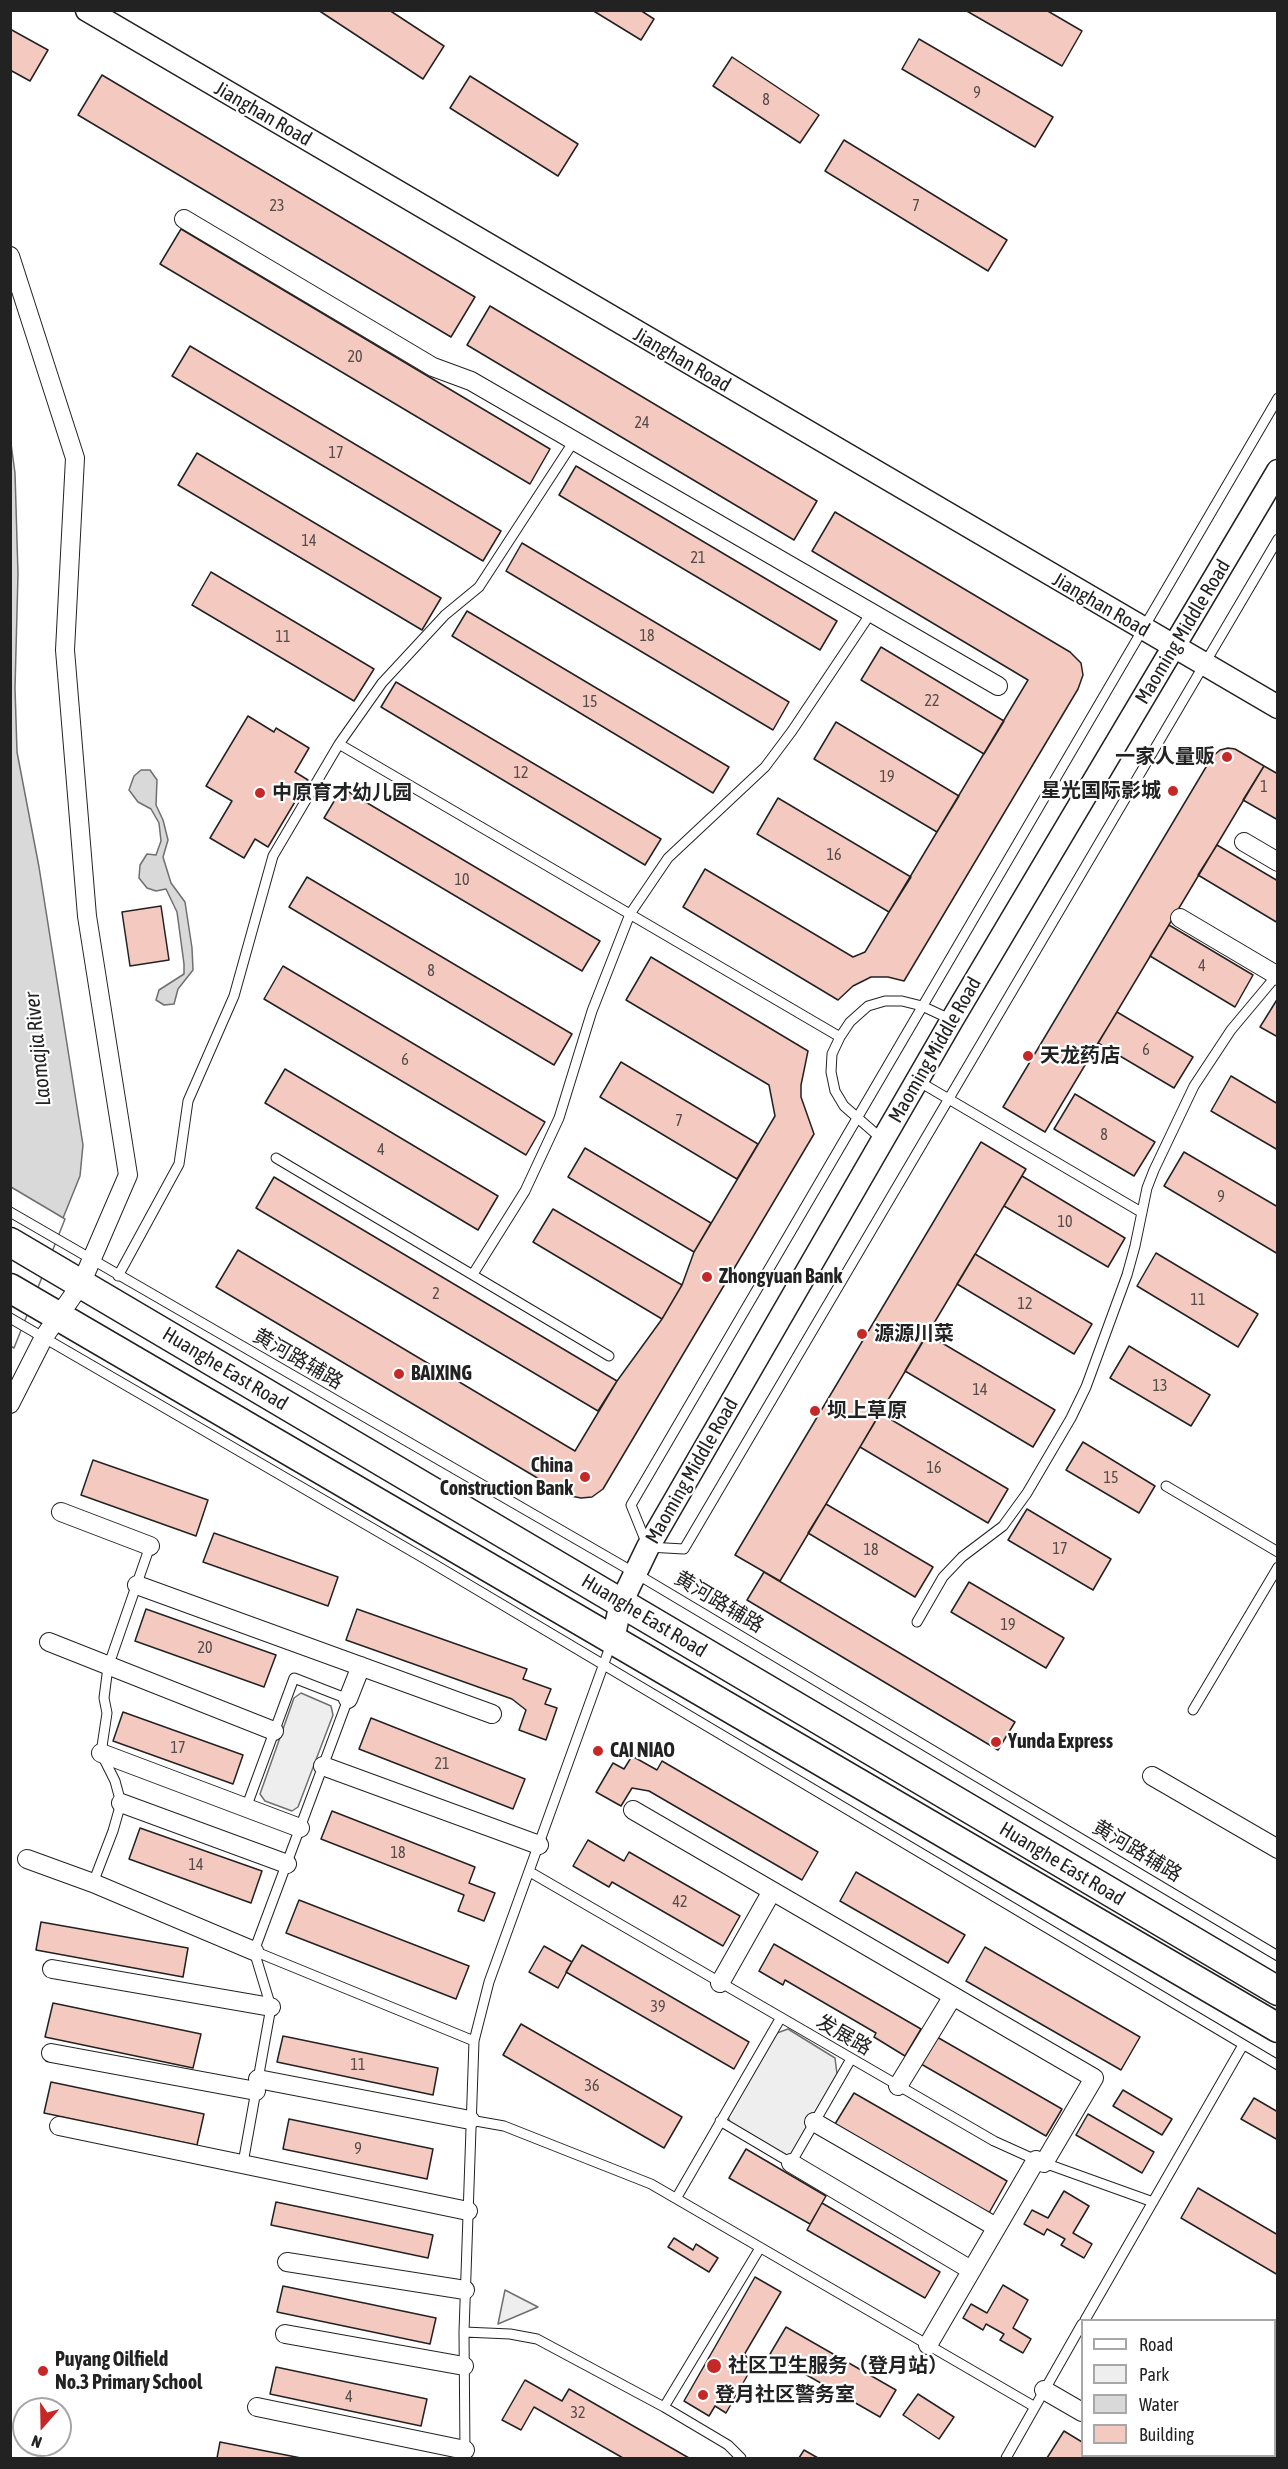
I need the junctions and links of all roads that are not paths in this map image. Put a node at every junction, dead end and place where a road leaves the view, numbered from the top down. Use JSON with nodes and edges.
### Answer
{"nodes":[{"id":1,"x":87,"y":10,"type":"edge"},
{"id":2,"x":184,"y":219,"type":"dead end"},
{"id":3,"x":10,"y":256,"type":"edge"},
{"id":4,"x":1278,"y":398,"type":"edge"},
{"id":5,"x":574,"y":441,"type":"junction"},
{"id":6,"x":1278,"y":471,"type":"edge"},
{"id":7,"x":1278,"y":538,"type":"edge"},
{"id":8,"x":871,"y":613,"type":"junction"},
{"id":9,"x":1142,"y":629,"type":"junction"},
{"id":10,"x":1173,"y":648,"type":"junction"},
{"id":11,"x":1203,"y":664,"type":"junction"},
{"id":12,"x":998,"y":686,"type":"dead end"},
{"id":13,"x":1278,"y":707,"type":"edge"},
{"id":14,"x":339,"y":744,"type":"junction"},
{"id":15,"x":1244,"y":842,"type":"dead end"},
{"id":16,"x":1278,"y":862,"type":"edge"},
{"id":17,"x":630,"y":915,"type":"junction"},
{"id":18,"x":1180,"y":918,"type":"dead end"},
{"id":19,"x":1277,"y":975,"type":"edge"},
{"id":20,"x":922,"y":1006,"type":"junction"},
{"id":21,"x":952,"y":1020,"type":"junction"},
{"id":22,"x":840,"y":1037,"type":"junction"},
{"id":23,"x":917,"y":1080,"type":"junction"},
{"id":24,"x":948,"y":1098,"type":"junction"},
{"id":25,"x":857,"y":1118,"type":"junction"},
{"id":26,"x":883,"y":1140,"type":"junction"},
{"id":27,"x":276,"y":1158,"type":"dead end"},
{"id":28,"x":10,"y":1212,"type":"edge"},
{"id":29,"x":1141,"y":1212,"type":"junction"},
{"id":30,"x":10,"y":1242,"type":"edge"},
{"id":31,"x":79,"y":1268,"type":"junction"},
{"id":32,"x":473,"y":1274,"type":"junction"},
{"id":33,"x":118,"y":1276,"type":"junction"},
{"id":34,"x":10,"y":1288,"type":"edge"},
{"id":35,"x":10,"y":1318,"type":"edge"},
{"id":36,"x":46,"y":1323,"type":"junction"},
{"id":37,"x":609,"y":1356,"type":"dead end"},
{"id":38,"x":10,"y":1404,"type":"edge"},
{"id":39,"x":1166,"y":1486,"type":"dead end"},
{"id":40,"x":61,"y":1512,"type":"dead end"},
{"id":41,"x":150,"y":1546,"type":"joint"},
{"id":42,"x":648,"y":1547,"type":"junction"},
{"id":43,"x":1278,"y":1552,"type":"edge"},
{"id":44,"x":1278,"y":1567,"type":"edge"},
{"id":45,"x":635,"y":1573,"type":"junction"},
{"id":46,"x":137,"y":1585,"type":"junction"},
{"id":47,"x":621,"y":1603,"type":"junction"},
{"id":48,"x":917,"y":1622,"type":"dead end"},
{"id":49,"x":49,"y":1642,"type":"dead end"},
{"id":50,"x":608,"y":1652,"type":"junction"},
{"id":51,"x":361,"y":1666,"type":"junction"},
{"id":52,"x":108,"y":1667,"type":"junction"},
{"id":53,"x":348,"y":1699,"type":"junction"},
{"id":54,"x":1193,"y":1710,"type":"dead end"},
{"id":55,"x":492,"y":1713,"type":"dead end"},
{"id":56,"x":274,"y":1731,"type":"junction"},
{"id":57,"x":101,"y":1753,"type":"junction"},
{"id":58,"x":323,"y":1766,"type":"junction"},
{"id":59,"x":1152,"y":1776,"type":"dead end"},
{"id":60,"x":121,"y":1803,"type":"junction"},
{"id":61,"x":246,"y":1808,"type":"junction"},
{"id":62,"x":633,"y":1810,"type":"dead end"},
{"id":63,"x":300,"y":1828,"type":"junction"},
{"id":64,"x":539,"y":1845,"type":"junction"},
{"id":65,"x":1278,"y":1849,"type":"edge"},
{"id":66,"x":27,"y":1859,"type":"dead end"},
{"id":67,"x":287,"y":1864,"type":"junction"},
{"id":68,"x":530,"y":1872,"type":"junction"},
{"id":69,"x":93,"y":1883,"type":"junction"},
{"id":70,"x":772,"y":1891,"type":"junction"},
{"id":71,"x":254,"y":1951,"type":"junction"},
{"id":72,"x":1278,"y":1956,"type":"edge"},
{"id":73,"x":52,"y":1969,"type":"dead end"},
{"id":74,"x":720,"y":1983,"type":"junction"},
{"id":75,"x":1278,"y":1991,"type":"edge"},
{"id":76,"x":953,"y":1996,"type":"junction"},
{"id":77,"x":271,"y":2007,"type":"junction"},
{"id":78,"x":780,"y":2019,"type":"junction"},
{"id":79,"x":1278,"y":2028,"type":"edge"},
{"id":80,"x":474,"y":2041,"type":"junction"},
{"id":81,"x":1243,"y":2045,"type":"junction"},
{"id":82,"x":51,"y":2053,"type":"dead end"},
{"id":83,"x":851,"y":2059,"type":"junction"},
{"id":84,"x":1278,"y":2065,"type":"edge"},
{"id":85,"x":257,"y":2085,"type":"junction"},
{"id":86,"x":898,"y":2086,"type":"junction"},
{"id":87,"x":470,"y":2120,"type":"junction"},
{"id":88,"x":720,"y":2121,"type":"junction"},
{"id":89,"x":814,"y":2122,"type":"junction"},
{"id":90,"x":59,"y":2126,"type":"dead end"},
{"id":91,"x":1040,"y":2161,"type":"junction"},
{"id":92,"x":243,"y":2163,"type":"junction"},
{"id":93,"x":791,"y":2163,"type":"junction"},
{"id":94,"x":677,"y":2198,"type":"junction"},
{"id":95,"x":1153,"y":2202,"type":"junction"},
{"id":96,"x":468,"y":2211,"type":"junction"},
{"id":97,"x":996,"y":2227,"type":"junction"},
{"id":98,"x":760,"y":2248,"type":"junction"},
{"id":99,"x":287,"y":2262,"type":"dead end"},
{"id":100,"x":971,"y":2270,"type":"junction"},
{"id":101,"x":465,"y":2290,"type":"junction"},
{"id":102,"x":1086,"y":2319,"type":"edge"},
{"id":103,"x":1081,"y":2327,"type":"edge"},
{"id":104,"x":464,"y":2332,"type":"junction"},
{"id":105,"x":285,"y":2334,"type":"dead end"},
{"id":106,"x":928,"y":2345,"type":"junction"},
{"id":107,"x":464,"y":2366,"type":"junction"},
{"id":108,"x":1044,"y":2390,"type":"junction"},
{"id":109,"x":257,"y":2407,"type":"dead end"},
{"id":110,"x":664,"y":2407,"type":"junction"},
{"id":111,"x":1035,"y":2407,"type":"junction"},
{"id":112,"x":1081,"y":2411,"type":"edge"},
{"id":113,"x":465,"y":2454,"type":"edge"},
{"id":114,"x":741,"y":2458,"type":"edge"},
{"id":115,"x":1006,"y":2458,"type":"edge"}],
"edges":[{"from":1,"to":9,"type":"street","name":"Jianghan Road"},
{"from":2,"to":5,"type":"street"},
{"from":3,"to":31,"type":"street"},
{"from":4,"to":9,"type":"lane"},
{"from":5,"to":8,"type":"street"},
{"from":5,"to":14,"type":"lane"},
{"from":6,"to":10,"type":"street","name":"Maoming Middle Road"},
{"from":7,"to":11,"type":"lane"},
{"from":8,"to":12,"type":"street"},
{"from":8,"to":17,"type":"lane"},
{"from":9,"to":10,"type":"street","name":"Jianghan Road"},
{"from":9,"to":20,"type":"lane"},
{"from":10,"to":11,"type":"street","name":"Jianghan Road"},
{"from":10,"to":21,"type":"street","name":"Maoming Middle Road"},
{"from":11,"to":13,"type":"street","name":"Jianghan Road"},
{"from":11,"to":24,"type":"lane"},
{"from":14,"to":17,"type":"lane"},
{"from":14,"to":33,"type":"lane"},
{"from":15,"to":16,"type":"street"},
{"from":17,"to":22,"type":"lane"},
{"from":17,"to":32,"type":"lane"},
{"from":18,"to":19,"type":"street"},
{"from":19,"to":29,"type":"lane"},
{"from":20,"to":21,"type":"lane"},
{"from":20,"to":22,"type":"lane"},
{"from":20,"to":25,"type":"lane"},
{"from":21,"to":23,"type":"street","name":"Maoming Middle Road"},
{"from":22,"to":25,"type":"lane"},
{"from":23,"to":24,"type":"lane"},
{"from":23,"to":26,"type":"street","name":"Maoming Middle Road"},
{"from":24,"to":29,"type":"lane"},
{"from":24,"to":42,"type":"lane"},
{"from":25,"to":26,"type":"lane"},
{"from":25,"to":42,"type":"lane"},
{"from":26,"to":42,"type":"street","name":"Maoming Middle Road"},
{"from":27,"to":32,"type":"lane"},
{"from":28,"to":31,"type":"lane","name":"黄河路辅路"},
{"from":29,"to":48,"type":"lane"},
{"from":30,"to":31,"type":"main road","name":"Huanghe East Road"},
{"from":31,"to":33,"type":"lane","name":"黄河路辅路"},
{"from":31,"to":36,"type":"street"},
{"from":31,"to":47,"type":"main road","name":"Huanghe East Road"},
{"from":32,"to":37,"type":"lane"},
{"from":33,"to":45,"type":"lane","name":"黄河路辅路"},
{"from":34,"to":36,"type":"main road","name":"Huanghe East Road"},
{"from":35,"to":36,"type":"lane"},
{"from":36,"to":38,"type":"street"},
{"from":36,"to":50,"type":"main road","name":"Huanghe East Road"},
{"from":39,"to":43,"type":"lane"},
{"from":40,"to":41,"type":"street"},
{"from":41,"to":46,"type":"lane"},
{"from":42,"to":45,"type":"street","name":"Maoming Middle Road"},
{"from":44,"to":54,"type":"lane"},
{"from":45,"to":47,"type":"street","name":"Maoming Middle Road"},
{"from":45,"to":72,"type":"lane","name":"黄河路辅路"},
{"from":46,"to":51,"type":"street"},
{"from":46,"to":52,"type":"lane"},
{"from":47,"to":50,"type":"street","name":"Maoming Middle Road"},
{"from":47,"to":75,"type":"main road","name":"Huanghe East Road"},
{"from":49,"to":52,"type":"street"},
{"from":50,"to":64,"type":"lane"},
{"from":50,"to":79,"type":"main road","name":"Huanghe East Road"},
{"from":50,"to":81,"type":"lane"},
{"from":51,"to":53,"type":"street"},
{"from":51,"to":55,"type":"street"},
{"from":52,"to":56,"type":"street"},
{"from":52,"to":57,"type":"lane"},
{"from":53,"to":56,"type":"lane"},
{"from":53,"to":58,"type":"lane"},
{"from":56,"to":61,"type":"lane"},
{"from":57,"to":60,"type":"lane"},
{"from":57,"to":61,"type":"street"},
{"from":58,"to":63,"type":"lane"},
{"from":58,"to":64,"type":"street"},
{"from":59,"to":65,"type":"street"},
{"from":60,"to":67,"type":"street"},
{"from":60,"to":69,"type":"lane"},
{"from":61,"to":63,"type":"street"},
{"from":62,"to":70,"type":"street"},
{"from":63,"to":67,"type":"lane"},
{"from":64,"to":68,"type":"lane"},
{"from":66,"to":69,"type":"street"},
{"from":67,"to":71,"type":"lane"},
{"from":68,"to":74,"type":"lane","name":"发展路"},
{"from":68,"to":80,"type":"lane"},
{"from":69,"to":71,"type":"street"},
{"from":70,"to":74,"type":"street"},
{"from":70,"to":76,"type":"street"},
{"from":71,"to":77,"type":"lane"},
{"from":71,"to":80,"type":"lane"},
{"from":73,"to":77,"type":"street"},
{"from":74,"to":78,"type":"lane","name":"发展路"},
{"from":76,"to":86,"type":"street"},
{"from":76,"to":91,"type":"street"},
{"from":77,"to":85,"type":"lane"},
{"from":78,"to":83,"type":"lane","name":"发展路"},
{"from":78,"to":88,"type":"lane"},
{"from":80,"to":87,"type":"lane"},
{"from":81,"to":84,"type":"lane"},
{"from":81,"to":95,"type":"lane"},
{"from":82,"to":85,"type":"street"},
{"from":83,"to":86,"type":"lane","name":"发展路"},
{"from":83,"to":89,"type":"lane"},
{"from":85,"to":87,"type":"street"},
{"from":85,"to":92,"type":"lane"},
{"from":86,"to":91,"type":"lane","name":"发展路"},
{"from":87,"to":94,"type":"lane"},
{"from":87,"to":96,"type":"lane"},
{"from":88,"to":93,"type":"lane"},
{"from":88,"to":94,"type":"lane"},
{"from":89,"to":93,"type":"lane"},
{"from":89,"to":97,"type":"street"},
{"from":90,"to":92,"type":"street"},
{"from":91,"to":95,"type":"lane","name":"发展路"},
{"from":91,"to":97,"type":"street"},
{"from":92,"to":96,"type":"street"},
{"from":93,"to":100,"type":"street"},
{"from":94,"to":98,"type":"lane"},
{"from":95,"to":102,"type":"lane"},
{"from":96,"to":101,"type":"lane"},
{"from":97,"to":100,"type":"street"},
{"from":98,"to":106,"type":"lane"},
{"from":98,"to":110,"type":"lane"},
{"from":99,"to":101,"type":"street"},
{"from":100,"to":106,"type":"street"},
{"from":101,"to":104,"type":"lane"},
{"from":103,"to":108,"type":"lane"},
{"from":104,"to":107,"type":"lane"},
{"from":104,"to":110,"type":"lane"},
{"from":105,"to":107,"type":"street"},
{"from":106,"to":111,"type":"lane"},
{"from":107,"to":113,"type":"lane"},
{"from":108,"to":111,"type":"lane"},
{"from":108,"to":112,"type":"street"},
{"from":109,"to":113,"type":"street"},
{"from":110,"to":114,"type":"lane"},
{"from":111,"to":115,"type":"lane"}]}
